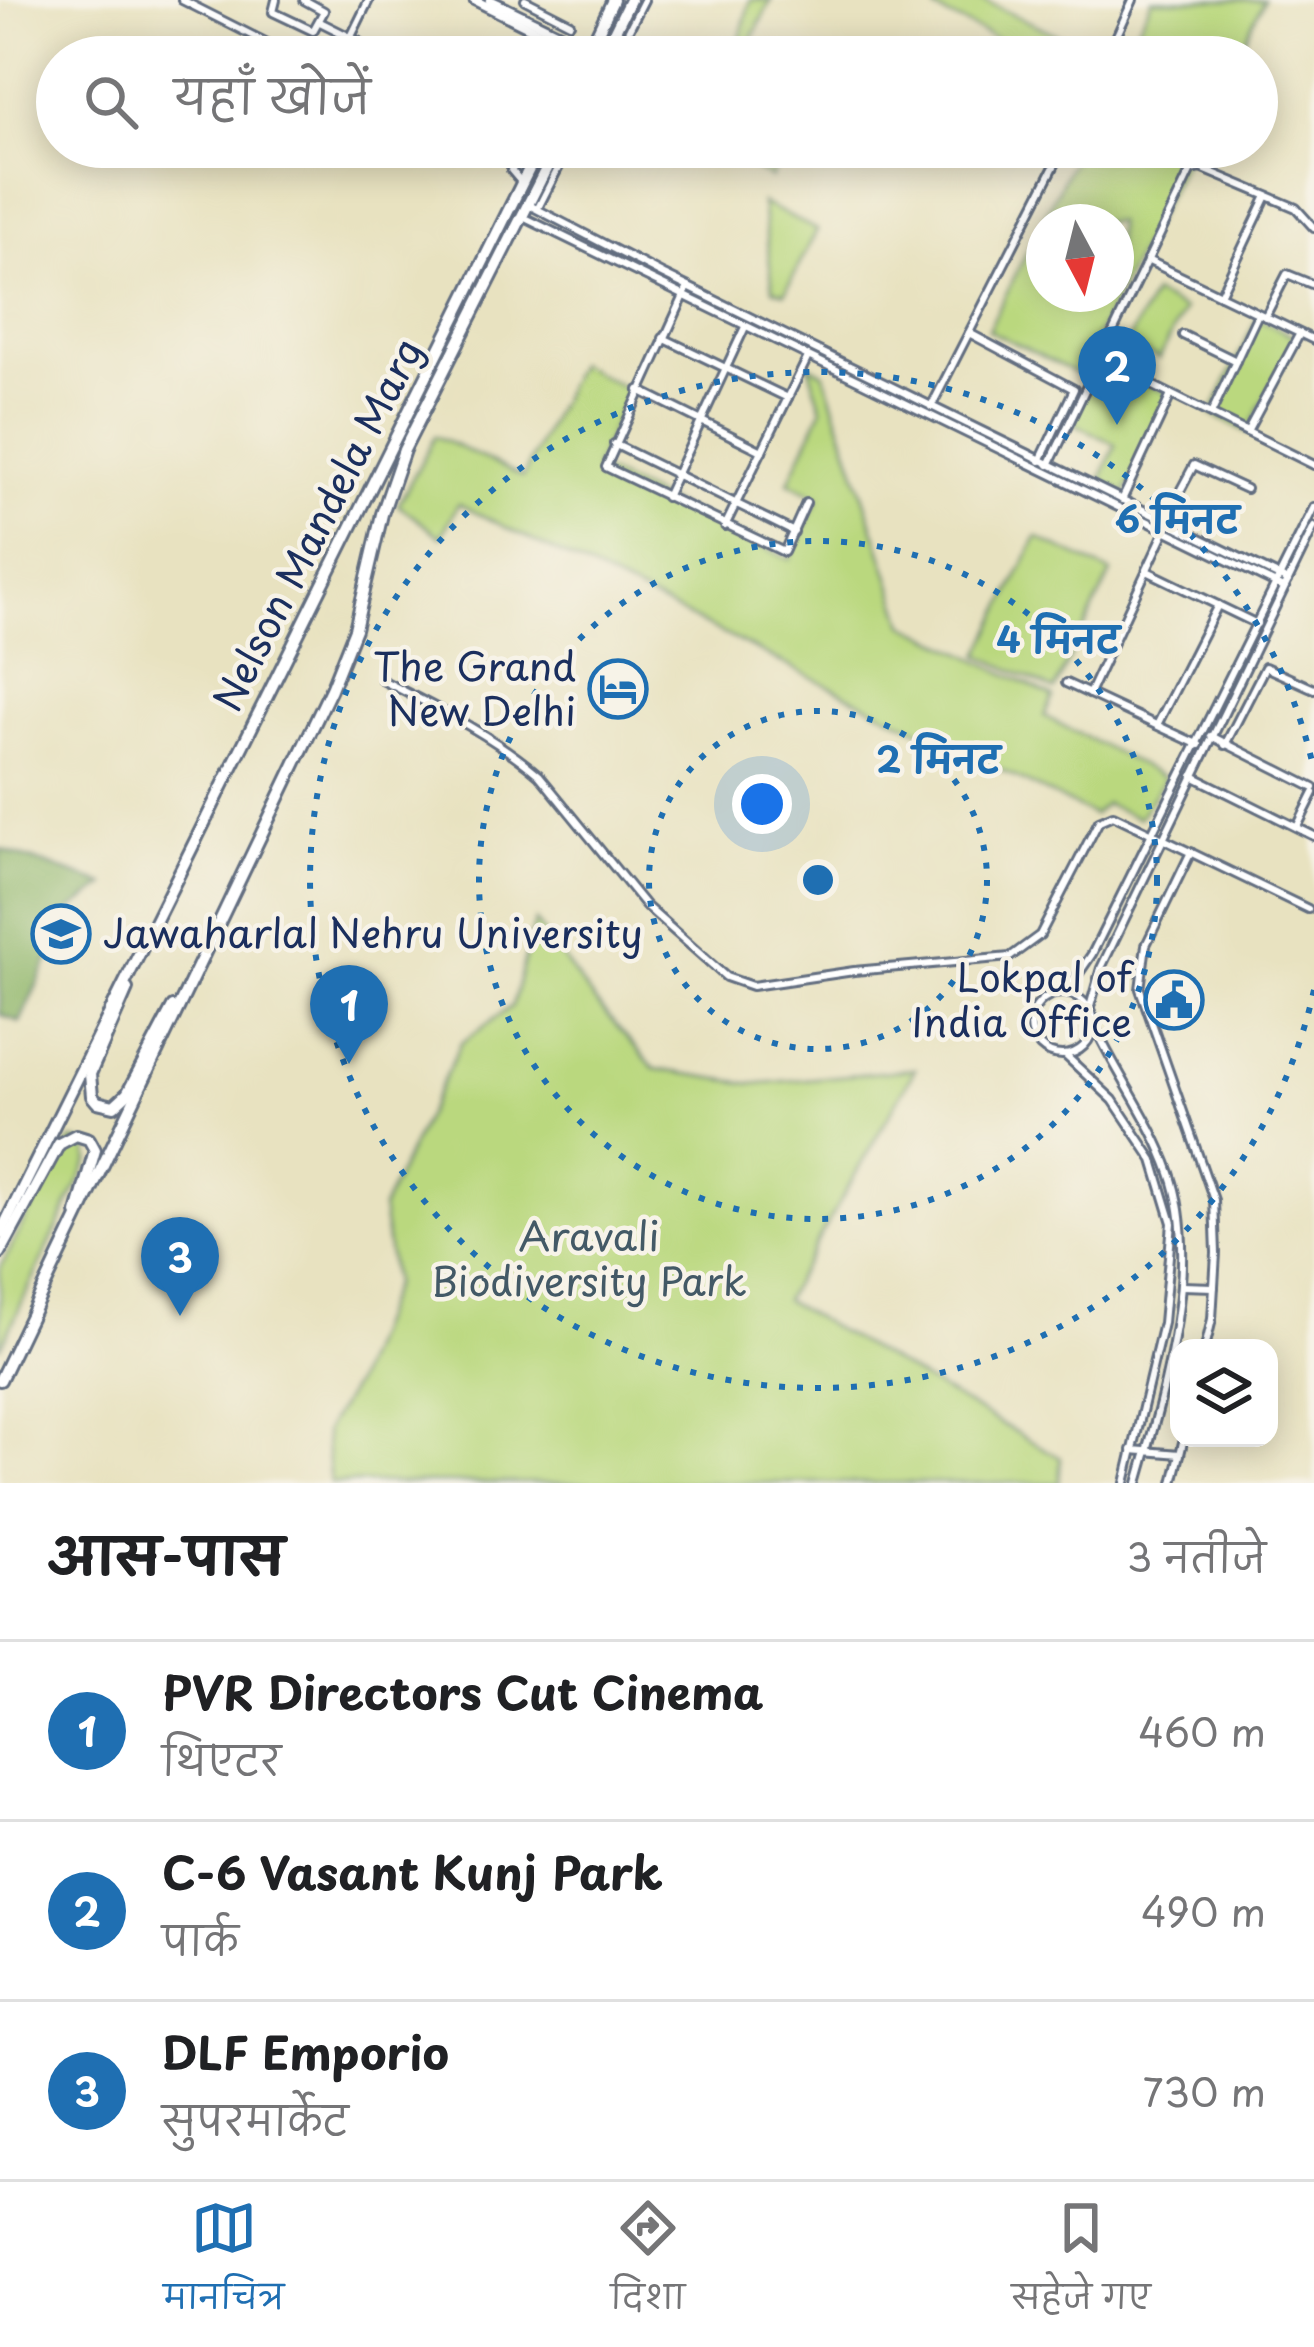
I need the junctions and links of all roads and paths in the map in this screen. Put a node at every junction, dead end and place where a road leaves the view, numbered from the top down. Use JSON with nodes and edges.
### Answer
{"nodes":[{"id":1,"x":182,"y":0,"type":"edge"},
{"id":2,"x":276,"y":0,"type":"edge"},
{"id":3,"x":304,"y":0,"type":"edge"},
{"id":4,"x":474,"y":0,"type":"edge"},
{"id":5,"x":490,"y":0,"type":"edge"},
{"id":6,"x":525,"y":0,"type":"edge"},
{"id":7,"x":614,"y":0,"type":"edge"},
{"id":8,"x":629,"y":0,"type":"edge"},
{"id":9,"x":644,"y":0,"type":"edge"},
{"id":10,"x":1133,"y":0,"type":"edge"},
{"id":11,"x":366,"y":1,"type":"edge"},
{"id":12,"x":541,"y":9,"type":"junction"},
{"id":13,"x":535,"y":21,"type":"junction"},
{"id":14,"x":320,"y":22,"type":"junction"},
{"id":15,"x":570,"y":23,"type":"dead end"},
{"id":16,"x":253,"y":36,"type":"edge"},
{"id":17,"x":347,"y":36,"type":"edge"},
{"id":18,"x":352,"y":36,"type":"edge"},
{"id":19,"x":548,"y":36,"type":"edge"},
{"id":20,"x":559,"y":36,"type":"edge"},
{"id":21,"x":594,"y":36,"type":"edge"},
{"id":22,"x":615,"y":36,"type":"edge"},
{"id":23,"x":620,"y":36,"type":"edge"},
{"id":24,"x":1117,"y":36,"type":"edge"},
{"id":25,"x":512,"y":168,"type":"edge"},
{"id":26,"x":530,"y":168,"type":"edge"},
{"id":27,"x":548,"y":168,"type":"edge"},
{"id":28,"x":556,"y":168,"type":"edge"},
{"id":29,"x":1053,"y":168,"type":"edge"},
{"id":30,"x":522,"y":183,"type":"junction"},
{"id":31,"x":1266,"y":198,"type":"junction"},
{"id":32,"x":511,"y":204,"type":"junction"},
{"id":33,"x":533,"y":206,"type":"junction"},
{"id":34,"x":522,"y":217,"type":"junction"},
{"id":35,"x":1314,"y":228,"type":"edge"},
{"id":36,"x":1147,"y":260,"type":"junction"},
{"id":37,"x":1314,"y":285,"type":"edge"},
{"id":38,"x":688,"y":286,"type":"junction"},
{"id":39,"x":1220,"y":296,"type":"junction"},
{"id":40,"x":683,"y":297,"type":"junction"},
{"id":41,"x":1261,"y":315,"type":"junction"},
{"id":42,"x":745,"y":327,"type":"junction"},
{"id":43,"x":774,"y":328,"type":"junction"},
{"id":44,"x":969,"y":333,"type":"junction"},
{"id":45,"x":1299,"y":333,"type":"junction"},
{"id":46,"x":1183,"y":335,"type":"dead end"},
{"id":47,"x":663,"y":338,"type":"junction"},
{"id":48,"x":771,"y":340,"type":"junction"},
{"id":49,"x":1314,"y":340,"type":"edge"},
{"id":50,"x":808,"y":357,"type":"junction"},
{"id":51,"x":1101,"y":360,"type":"junction"},
{"id":52,"x":1236,"y":361,"type":"junction"},
{"id":53,"x":726,"y":368,"type":"junction"},
{"id":54,"x":639,"y":390,"type":"junction"},
{"id":55,"x":1171,"y":394,"type":"junction"},
{"id":56,"x":788,"y":398,"type":"junction"},
{"id":57,"x":931,"y":407,"type":"junction"},
{"id":58,"x":1211,"y":414,"type":"junction"},
{"id":59,"x":702,"y":421,"type":"junction"},
{"id":60,"x":1247,"y":432,"type":"junction"},
{"id":61,"x":614,"y":444,"type":"junction"},
{"id":62,"x":762,"y":451,"type":"junction"},
{"id":63,"x":1044,"y":463,"type":"junction"},
{"id":64,"x":1314,"y":465,"type":"edge"},
{"id":65,"x":677,"y":475,"type":"junction"},
{"id":66,"x":1246,"y":489,"type":"dead end"},
{"id":67,"x":666,"y":497,"type":"junction"},
{"id":68,"x":1122,"y":500,"type":"junction"},
{"id":69,"x":806,"y":503,"type":"dead end"},
{"id":70,"x":736,"y":504,"type":"junction"},
{"id":71,"x":1314,"y":507,"type":"edge"},
{"id":72,"x":1164,"y":521,"type":"junction"},
{"id":73,"x":725,"y":526,"type":"junction"},
{"id":74,"x":1314,"y":527,"type":"edge"},
{"id":75,"x":1165,"y":531,"type":"junction"},
{"id":76,"x":794,"y":532,"type":"junction"},
{"id":77,"x":1300,"y":555,"type":"junction"},
{"id":78,"x":1314,"y":562,"type":"edge"},
{"id":79,"x":1147,"y":571,"type":"junction"},
{"id":80,"x":1282,"y":583,"type":"junction"},
{"id":81,"x":1218,"y":605,"type":"junction"},
{"id":82,"x":1261,"y":626,"type":"junction"},
{"id":83,"x":382,"y":680,"type":"dead end"},
{"id":84,"x":1066,"y":683,"type":"dead end"},
{"id":85,"x":1314,"y":689,"type":"edge"},
{"id":86,"x":1089,"y":694,"type":"junction"},
{"id":87,"x":1157,"y":726,"type":"junction"},
{"id":88,"x":1211,"y":736,"type":"junction"},
{"id":89,"x":1226,"y":745,"type":"junction"},
{"id":90,"x":1202,"y":747,"type":"junction"},
{"id":91,"x":1188,"y":774,"type":"junction"},
{"id":92,"x":1314,"y":790,"type":"edge"},
{"id":93,"x":1297,"y":827,"type":"junction"},
{"id":94,"x":1154,"y":834,"type":"junction"},
{"id":95,"x":1314,"y":836,"type":"edge"},
{"id":96,"x":1163,"y":838,"type":"junction"},
{"id":97,"x":1191,"y":852,"type":"junction"},
{"id":98,"x":1308,"y":909,"type":"dead end"},
{"id":99,"x":151,"y":931,"type":"junction"},
{"id":100,"x":205,"y":945,"type":"junction"},
{"id":101,"x":1058,"y":993,"type":"junction"},
{"id":102,"x":1090,"y":1007,"type":"junction"},
{"id":103,"x":1094,"y":1025,"type":"junction"},
{"id":104,"x":1065,"y":1055,"type":"junction"},
{"id":105,"x":76,"y":1225,"type":"junction"},
{"id":106,"x":0,"y":1234,"type":"edge"},
{"id":107,"x":0,"y":1253,"type":"edge"},
{"id":108,"x":1181,"y":1286,"type":"junction"},
{"id":109,"x":1214,"y":1287,"type":"junction"},
{"id":110,"x":1206,"y":1339,"type":"edge"},
{"id":111,"x":0,"y":1380,"type":"edge"},
{"id":112,"x":1182,"y":1447,"type":"edge"},
{"id":113,"x":1132,"y":1450,"type":"junction"},
{"id":114,"x":1147,"y":1451,"type":"junction"},
{"id":115,"x":1180,"y":1454,"type":"junction"},
{"id":116,"x":1125,"y":1483,"type":"edge"},
{"id":117,"x":1138,"y":1483,"type":"edge"},
{"id":118,"x":1173,"y":1483,"type":"edge"}],
"edges":[{"from":1,"to":16,"type":"street"},
{"from":2,"to":14,"type":"street"},
{"from":3,"to":14,"type":"street"},
{"from":4,"to":19,"type":"street"},
{"from":5,"to":13,"type":"street"},
{"from":6,"to":12,"type":"street"},
{"from":7,"to":21,"type":"main road"},
{"from":8,"to":22,"type":"main road"},
{"from":9,"to":23,"type":"street"},
{"from":10,"to":24,"type":"street"},
{"from":11,"to":18,"type":"street"},
{"from":12,"to":13,"type":"street"},
{"from":12,"to":15,"type":"street"},
{"from":13,"to":20,"type":"street"},
{"from":14,"to":17,"type":"street"},
{"from":25,"to":30,"type":"street"},
{"from":26,"to":30,"type":"main road","name":"Nelson Mandela Marg"},
{"from":27,"to":33,"type":"main road","name":"Nelson Mandela Marg"},
{"from":28,"to":33,"type":"street"},
{"from":29,"to":44,"type":"street"},
{"from":30,"to":32,"type":"main road","name":"Nelson Mandela Marg"},
{"from":31,"to":35,"type":"street"},
{"from":31,"to":36,"type":"street"},
{"from":31,"to":39,"type":"street"},
{"from":32,"to":33,"type":"street"},
{"from":32,"to":34,"type":"street"},
{"from":32,"to":99,"type":"main road","name":"Nelson Mandela Marg"},
{"from":33,"to":34,"type":"main road","name":"Nelson Mandela Marg"},
{"from":33,"to":38,"type":"street"},
{"from":34,"to":40,"type":"street"},
{"from":34,"to":100,"type":"main road","name":"Nelson Mandela Marg"},
{"from":36,"to":39,"type":"street"},
{"from":36,"to":51,"type":"street"},
{"from":37,"to":41,"type":"street"},
{"from":38,"to":40,"type":"street"},
{"from":38,"to":43,"type":"street"},
{"from":39,"to":41,"type":"street"},
{"from":40,"to":42,"type":"street"},
{"from":40,"to":47,"type":"street"},
{"from":41,"to":45,"type":"street"},
{"from":41,"to":52,"type":"street"},
{"from":42,"to":48,"type":"street"},
{"from":42,"to":53,"type":"street"},
{"from":43,"to":48,"type":"street"},
{"from":43,"to":57,"type":"street"},
{"from":44,"to":57,"type":"street"},
{"from":44,"to":63,"type":"street"},
{"from":45,"to":49,"type":"street"},
{"from":45,"to":60,"type":"street"},
{"from":46,"to":52,"type":"street"},
{"from":47,"to":53,"type":"street"},
{"from":47,"to":54,"type":"street"},
{"from":48,"to":50,"type":"street"},
{"from":50,"to":56,"type":"street"},
{"from":50,"to":75,"type":"street"},
{"from":51,"to":55,"type":"street"},
{"from":51,"to":63,"type":"street"},
{"from":52,"to":58,"type":"street"},
{"from":53,"to":56,"type":"street"},
{"from":53,"to":59,"type":"street"},
{"from":54,"to":59,"type":"street"},
{"from":54,"to":61,"type":"street"},
{"from":55,"to":58,"type":"street"},
{"from":55,"to":68,"type":"street"},
{"from":56,"to":62,"type":"street"},
{"from":57,"to":63,"type":"street"},
{"from":58,"to":60,"type":"street"},
{"from":59,"to":62,"type":"street"},
{"from":59,"to":65,"type":"street"},
{"from":60,"to":64,"type":"street"},
{"from":61,"to":65,"type":"street"},
{"from":61,"to":67,"type":"street"},
{"from":62,"to":70,"type":"street"},
{"from":63,"to":68,"type":"street"},
{"from":65,"to":67,"type":"street"},
{"from":65,"to":70,"type":"street"},
{"from":66,"to":72,"type":"street"},
{"from":67,"to":73,"type":"street"},
{"from":68,"to":72,"type":"street"},
{"from":69,"to":76,"type":"street"},
{"from":70,"to":73,"type":"street"},
{"from":70,"to":76,"type":"street"},
{"from":71,"to":80,"type":"street"},
{"from":72,"to":80,"type":"street"},
{"from":73,"to":76,"type":"street"},
{"from":74,"to":77,"type":"street"},
{"from":75,"to":79,"type":"street"},
{"from":75,"to":80,"type":"street"},
{"from":77,"to":78,"type":"street"},
{"from":77,"to":80,"type":"street"},
{"from":79,"to":81,"type":"street"},
{"from":79,"to":86,"type":"street"},
{"from":80,"to":82,"type":"street"},
{"from":81,"to":82,"type":"street"},
{"from":81,"to":87,"type":"street"},
{"from":82,"to":88,"type":"street"},
{"from":82,"to":90,"type":"street"},
{"from":83,"to":94,"type":"street"},
{"from":84,"to":86,"type":"street"},
{"from":85,"to":89,"type":"street"},
{"from":86,"to":87,"type":"street"},
{"from":87,"to":90,"type":"street"},
{"from":88,"to":89,"type":"street"},
{"from":88,"to":90,"type":"street"},
{"from":89,"to":92,"type":"street"},
{"from":90,"to":91,"type":"street"},
{"from":91,"to":93,"type":"street"},
{"from":91,"to":94,"type":"street"},
{"from":91,"to":96,"type":"street"},
{"from":92,"to":93,"type":"street"},
{"from":93,"to":95,"type":"street"},
{"from":94,"to":96,"type":"street"},
{"from":94,"to":101,"type":"street"},
{"from":96,"to":97,"type":"street"},
{"from":96,"to":102,"type":"street"},
{"from":97,"to":98,"type":"street"},
{"from":97,"to":109,"type":"street"},
{"from":99,"to":100,"type":"main road","name":"Nelson Mandela Marg"},
{"from":99,"to":106,"type":"main road","name":"Nelson Mandela Marg"},
{"from":100,"to":105,"type":"main road","name":"Nelson Mandela Marg"},
{"from":101,"to":102,"type":"street"},
{"from":101,"to":104,"type":"street"},
{"from":102,"to":103,"type":"street"},
{"from":103,"to":104,"type":"street"},
{"from":103,"to":108,"type":"street"},
{"from":104,"to":113,"type":"street"},
{"from":105,"to":107,"type":"main road"},
{"from":105,"to":111,"type":"main road","name":"Nelson Mandela Marg"},
{"from":108,"to":109,"type":"street"},
{"from":108,"to":114,"type":"street"},
{"from":109,"to":110,"type":"street"},
{"from":112,"to":115,"type":"street"},
{"from":113,"to":114,"type":"street"},
{"from":113,"to":116,"type":"street"},
{"from":114,"to":115,"type":"street"},
{"from":114,"to":117,"type":"street"},
{"from":115,"to":118,"type":"street"}]}
